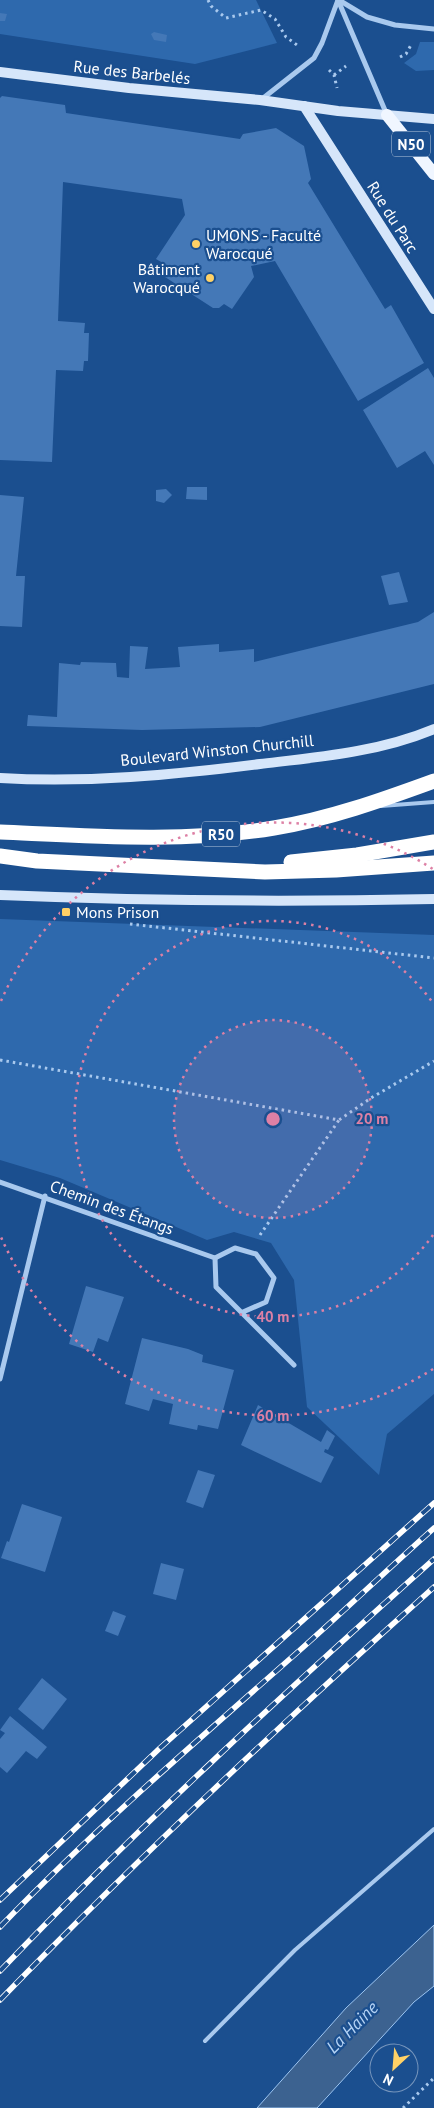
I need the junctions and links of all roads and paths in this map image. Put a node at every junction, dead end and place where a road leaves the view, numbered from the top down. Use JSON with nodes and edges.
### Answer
{"nodes":[{"id":1,"x":208,"y":0,"type":"edge"},
{"id":2,"x":339,"y":0,"type":"edge"},
{"id":3,"x":434,"y":30,"type":"edge"},
{"id":4,"x":412,"y":42,"type":"dead end"},
{"id":5,"x":304,"y":50,"type":"dead end"},
{"id":6,"x":400,"y":57,"type":"dead end"},
{"id":7,"x":349,"y":64,"type":"dead end"},
{"id":8,"x":323,"y":66,"type":"dead end"},
{"id":9,"x":0,"y":72,"type":"edge"},
{"id":10,"x":334,"y":75,"type":"junction"},
{"id":11,"x":338,"y":94,"type":"dead end"},
{"id":12,"x":260,"y":100,"type":"junction"},
{"id":13,"x":304,"y":106,"type":"junction"},
{"id":14,"x":387,"y":115,"type":"junction"},
{"id":15,"x":434,"y":119,"type":"edge"},
{"id":16,"x":434,"y":174,"type":"edge"},
{"id":17,"x":434,"y":309,"type":"edge"},
{"id":18,"x":434,"y":729,"type":"edge"},
{"id":19,"x":0,"y":778,"type":"edge"},
{"id":20,"x":434,"y":780,"type":"edge"},
{"id":21,"x":434,"y":802,"type":"edge"},
{"id":22,"x":361,"y":808,"type":"junction"},
{"id":23,"x":0,"y":832,"type":"edge"},
{"id":24,"x":434,"y":842,"type":"edge"},
{"id":25,"x":0,"y":856,"type":"edge"},
{"id":26,"x":37,"y":862,"type":"junction"},
{"id":27,"x":434,"y":863,"type":"edge"},
{"id":28,"x":0,"y":864,"type":"edge"},
{"id":29,"x":199,"y":870,"type":"junction"},
{"id":30,"x":0,"y":895,"type":"edge"},
{"id":31,"x":434,"y":899,"type":"edge"},
{"id":32,"x":129,"y":924,"type":"dead end"},
{"id":33,"x":434,"y":958,"type":"edge"},
{"id":34,"x":0,"y":1060,"type":"edge"},
{"id":35,"x":434,"y":1061,"type":"edge"},
{"id":36,"x":339,"y":1120,"type":"junction"},
{"id":37,"x":0,"y":1182,"type":"edge"},
{"id":38,"x":45,"y":1196,"type":"junction"},
{"id":39,"x":248,"y":1251,"type":"junction"},
{"id":40,"x":215,"y":1258,"type":"junction"},
{"id":41,"x":243,"y":1312,"type":"junction"},
{"id":42,"x":294,"y":1365,"type":"dead end"},
{"id":43,"x":0,"y":1379,"type":"edge"},
{"id":44,"x":434,"y":1829,"type":"edge"},
{"id":45,"x":205,"y":2041,"type":"dead end"},
{"id":46,"x":434,"y":2078,"type":"edge"},
{"id":47,"x":403,"y":2108,"type":"edge"}],
"edges":[{"from":1,"to":5,"type":"path"},
{"from":2,"to":3,"type":"street"},
{"from":2,"to":12,"type":"street"},
{"from":2,"to":14,"type":"street"},
{"from":4,"to":6,"type":"path"},
{"from":7,"to":10,"type":"path"},
{"from":8,"to":10,"type":"path"},
{"from":9,"to":12,"type":"street","name":"Rue des Barbelés"},
{"from":10,"to":11,"type":"path"},
{"from":12,"to":13,"type":"street","name":"Rue des Barbelés"},
{"from":13,"to":14,"type":"street","name":"Rue des Barbelés"},
{"from":13,"to":17,"type":"street","name":"Rue du Parc"},
{"from":14,"to":15,"type":"street","name":"Rue des Barbelés"},
{"from":14,"to":16,"type":"main road","number":"N50"},
{"from":18,"to":19,"type":"street","name":"Boulevard Winston Churchill"},
{"from":20,"to":22,"type":"highway","number":"R50"},
{"from":21,"to":22,"type":"lane"},
{"from":22,"to":23,"type":"highway","number":"R50"},
{"from":24,"to":29,"type":"highway"},
{"from":25,"to":26,"type":"highway"},
{"from":26,"to":28,"type":"street"},
{"from":26,"to":29,"type":"highway"},
{"from":27,"to":29,"type":"highway"},
{"from":30,"to":31,"type":"street"},
{"from":32,"to":33,"type":"path"},
{"from":34,"to":36,"type":"path"},
{"from":35,"to":36,"type":"path"},
{"from":36,"to":39,"type":"path"},
{"from":37,"to":38,"type":"street","name":"Chemin des Étangs"},
{"from":38,"to":40,"type":"street","name":"Chemin des Étangs"},
{"from":38,"to":43,"type":"street"},
{"from":39,"to":40,"type":"street"},
{"from":39,"to":41,"type":"street"},
{"from":40,"to":41,"type":"street"},
{"from":41,"to":42,"type":"street"},
{"from":44,"to":45,"type":"lane"},
{"from":46,"to":47,"type":"path"}]}
